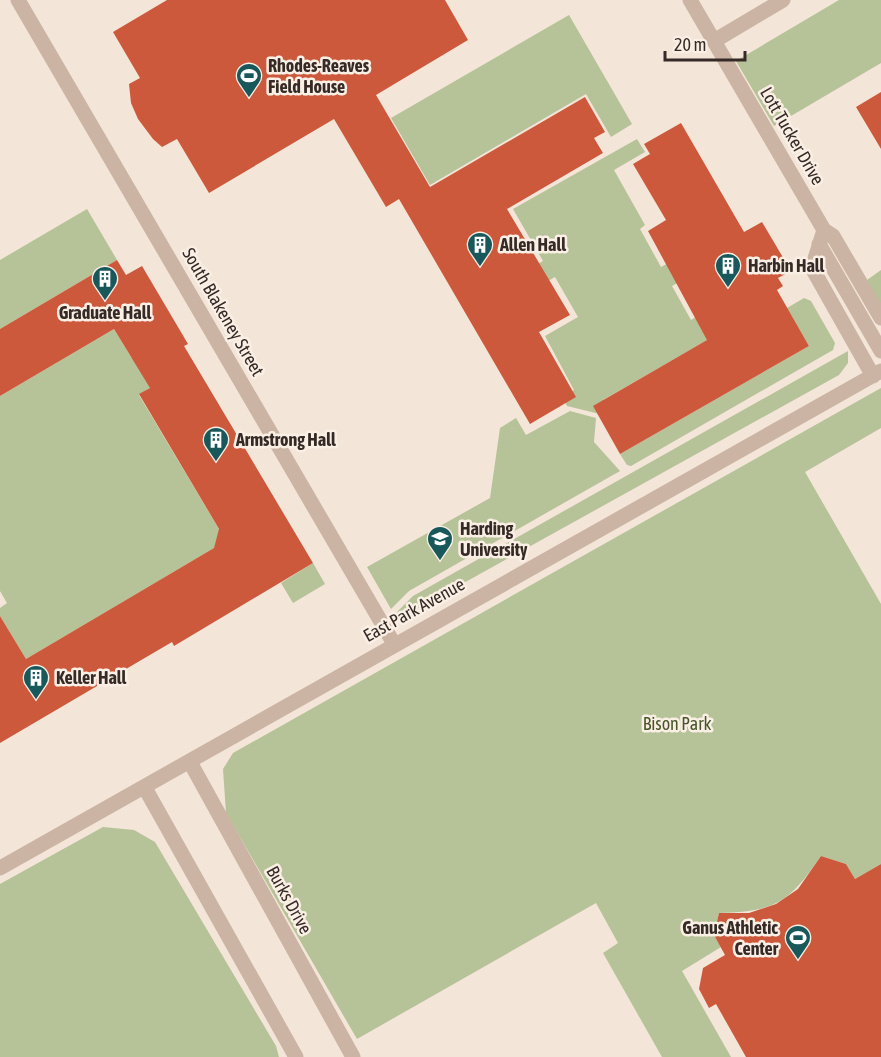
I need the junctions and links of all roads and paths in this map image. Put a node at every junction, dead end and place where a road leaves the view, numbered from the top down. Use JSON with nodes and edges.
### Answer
{"nodes":[{"id":1,"x":18,"y":0,"type":"edge"},
{"id":2,"x":690,"y":0,"type":"edge"},
{"id":3,"x":783,"y":0,"type":"edge"},
{"id":4,"x":714,"y":41,"type":"junction"},
{"id":5,"x":822,"y":237,"type":"junction"},
{"id":6,"x":881,"y":318,"type":"edge"},
{"id":7,"x":881,"y":351,"type":"edge"},
{"id":8,"x":877,"y":374,"type":"edge"},
{"id":9,"x":394,"y":644,"type":"junction"},
{"id":10,"x":190,"y":762,"type":"junction"},
{"id":11,"x":145,"y":788,"type":"junction"},
{"id":12,"x":0,"y":868,"type":"edge"},
{"id":13,"x":296,"y":1057,"type":"edge"},
{"id":14,"x":353,"y":1057,"type":"edge"}],
"edges":[{"from":1,"to":9,"type":"street","name":"South Blakeney Street"},
{"from":2,"to":4,"type":"street","name":"Lott Tucker Drive"},
{"from":3,"to":4,"type":"street"},
{"from":4,"to":5,"type":"street","name":"Lott Tucker Drive"},
{"from":5,"to":6,"type":"street","name":"Lott Tucker Drive"},
{"from":5,"to":7,"type":"street","name":"Lott Tucker Drive"},
{"from":5,"to":8,"type":"street"},
{"from":8,"to":9,"type":"street","name":"East Park Avenue"},
{"from":9,"to":10,"type":"street","name":"East Park Avenue"},
{"from":10,"to":11,"type":"street","name":"East Park Avenue"},
{"from":10,"to":14,"type":"street","name":"Burks Drive"},
{"from":11,"to":12,"type":"street","name":"East Park Avenue"},
{"from":11,"to":13,"type":"street"}]}
